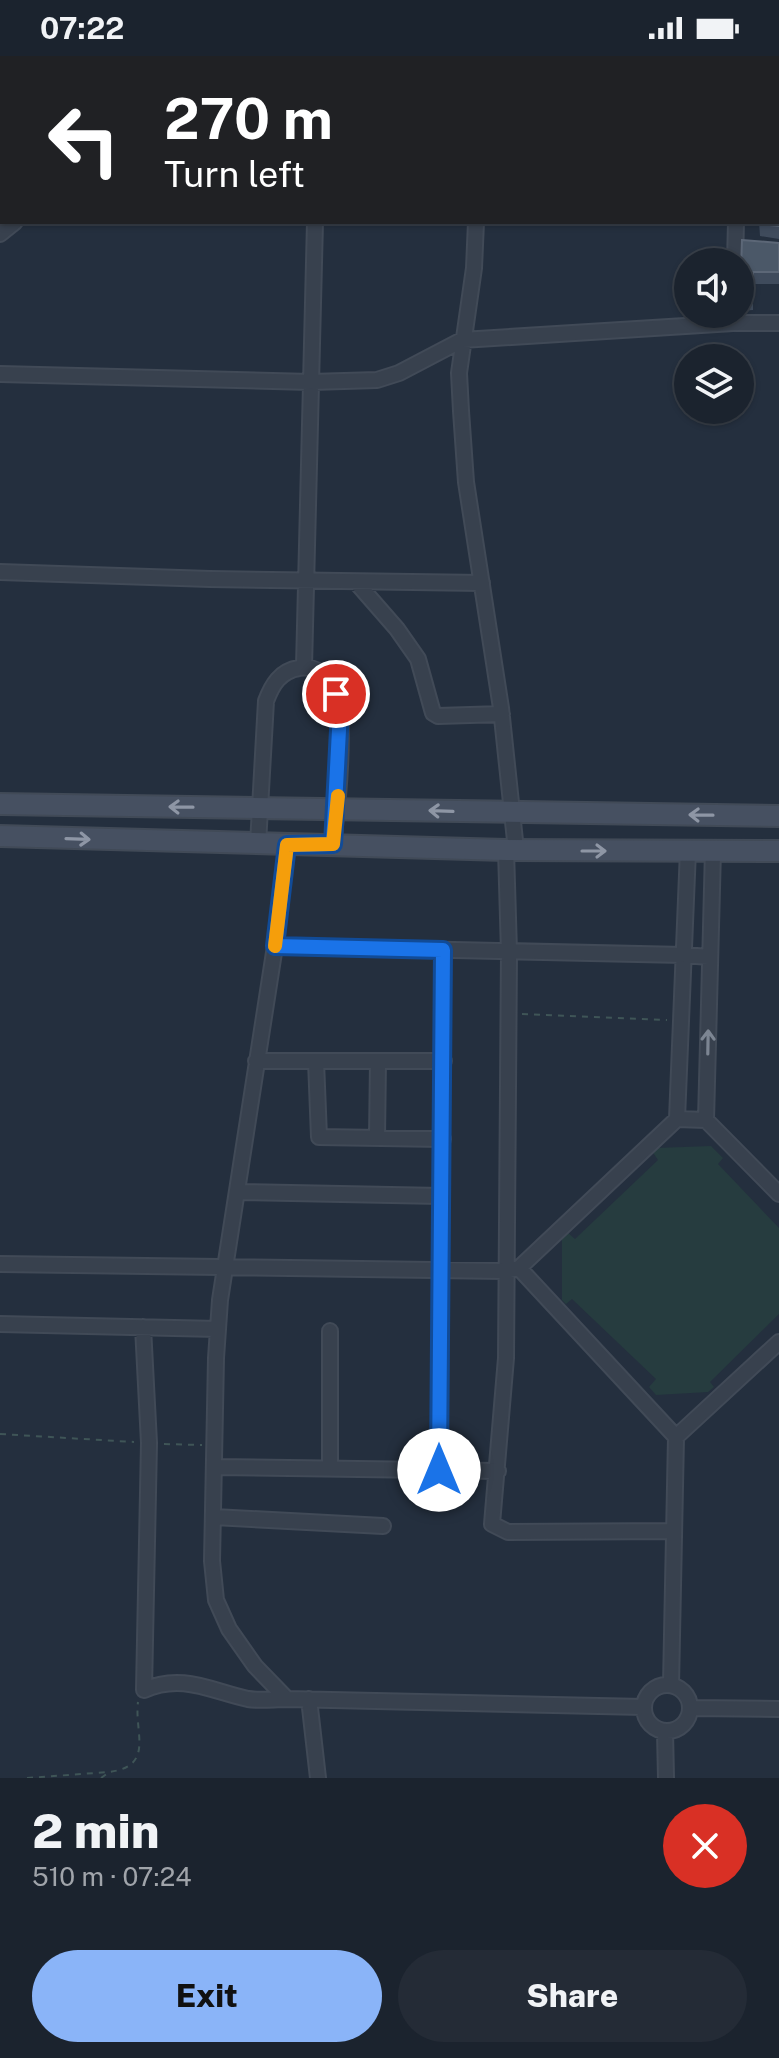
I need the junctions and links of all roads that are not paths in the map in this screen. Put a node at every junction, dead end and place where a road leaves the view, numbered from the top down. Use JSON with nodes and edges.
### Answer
{"nodes":[{"id":1,"x":315,"y":224,"type":"edge"},
{"id":2,"x":476,"y":224,"type":"edge"},
{"id":3,"x":736,"y":224,"type":"edge"},
{"id":4,"x":735,"y":248,"type":"edge"},
{"id":5,"x":754,"y":320,"type":"edge"},
{"id":6,"x":674,"y":323,"type":"edge"},
{"id":7,"x":779,"y":323,"type":"edge"},
{"id":8,"x":462,"y":340,"type":"junction"},
{"id":9,"x":0,"y":374,"type":"edge"},
{"id":10,"x":311,"y":382,"type":"junction"},
{"id":11,"x":0,"y":572,"type":"edge"},
{"id":12,"x":306,"y":581,"type":"junction"},
{"id":13,"x":356,"y":582,"type":"junction"},
{"id":14,"x":482,"y":583,"type":"junction"},
{"id":15,"x":304,"y":667,"type":"junction"},
{"id":16,"x":502,"y":714,"type":"junction"},
{"id":17,"x":0,"y":804,"type":"edge"},
{"id":18,"x":261,"y":808,"type":"junction"},
{"id":19,"x":337,"y":808,"type":"junction"},
{"id":20,"x":514,"y":813,"type":"junction"},
{"id":21,"x":779,"y":816,"type":"edge"},
{"id":22,"x":0,"y":836,"type":"edge"},
{"id":23,"x":258,"y":844,"type":"junction"},
{"id":24,"x":333,"y":844,"type":"junction"},
{"id":25,"x":287,"y":845,"type":"junction"},
{"id":26,"x":511,"y":850,"type":"junction"},
{"id":27,"x":688,"y":850,"type":"junction"},
{"id":28,"x":713,"y":850,"type":"junction"},
{"id":29,"x":779,"y":851,"type":"edge"},
{"id":30,"x":275,"y":946,"type":"junction"},
{"id":31,"x":443,"y":950,"type":"junction"},
{"id":32,"x":509,"y":952,"type":"junction"},
{"id":33,"x":684,"y":955,"type":"junction"},
{"id":34,"x":709,"y":957,"type":"junction"},
{"id":35,"x":256,"y":1061,"type":"junction"},
{"id":36,"x":316,"y":1061,"type":"junction"},
{"id":37,"x":378,"y":1061,"type":"junction"},
{"id":38,"x":444,"y":1061,"type":"junction"},
{"id":39,"x":677,"y":1119,"type":"junction"},
{"id":40,"x":706,"y":1120,"type":"junction"},
{"id":41,"x":377,"y":1138,"type":"junction"},
{"id":42,"x":443,"y":1139,"type":"junction"},
{"id":43,"x":237,"y":1192,"type":"junction"},
{"id":44,"x":779,"y":1194,"type":"edge"},
{"id":45,"x":441,"y":1196,"type":"junction"},
{"id":46,"x":0,"y":1264,"type":"edge"},
{"id":47,"x":225,"y":1268,"type":"junction"},
{"id":48,"x":440,"y":1270,"type":"junction"},
{"id":49,"x":512,"y":1270,"type":"junction"},
{"id":50,"x":0,"y":1324,"type":"edge"},
{"id":51,"x":143,"y":1327,"type":"junction"},
{"id":52,"x":218,"y":1329,"type":"junction"},
{"id":53,"x":330,"y":1331,"type":"dead end"},
{"id":54,"x":779,"y":1342,"type":"edge"},
{"id":55,"x":676,"y":1437,"type":"junction"},
{"id":56,"x":215,"y":1467,"type":"junction"},
{"id":57,"x":330,"y":1468,"type":"junction"},
{"id":58,"x":439,"y":1470,"type":"junction"},
{"id":59,"x":498,"y":1471,"type":"junction"},
{"id":60,"x":214,"y":1517,"type":"junction"},
{"id":61,"x":383,"y":1526,"type":"dead end"},
{"id":62,"x":674,"y":1531,"type":"junction"},
{"id":63,"x":671,"y":1685,"type":"junction"},
{"id":64,"x":287,"y":1699,"type":"junction"},
{"id":65,"x":309,"y":1699,"type":"junction"},
{"id":66,"x":644,"y":1707,"type":"junction"},
{"id":67,"x":690,"y":1708,"type":"junction"},
{"id":68,"x":779,"y":1709,"type":"edge"},
{"id":69,"x":665,"y":1731,"type":"junction"},
{"id":70,"x":318,"y":1778,"type":"edge"},
{"id":71,"x":666,"y":1778,"type":"edge"}],
"edges":[{"from":1,"to":10,"type":"street"},
{"from":2,"to":8,"type":"street"},
{"from":3,"to":4,"type":"street"},
{"from":5,"to":7,"type":"street"},
{"from":6,"to":8,"type":"street"},
{"from":8,"to":10,"type":"street"},
{"from":8,"to":14,"type":"street"},
{"from":9,"to":10,"type":"street"},
{"from":10,"to":12,"type":"street"},
{"from":11,"to":12,"type":"street"},
{"from":12,"to":13,"type":"street"},
{"from":12,"to":15,"type":"street"},
{"from":13,"to":14,"type":"street"},
{"from":13,"to":16,"type":"street"},
{"from":14,"to":16,"type":"street"},
{"from":15,"to":18,"type":"street"},
{"from":15,"to":19,"type":"street"},
{"from":16,"to":20,"type":"street"},
{"from":18,"to":17,"type":"main road","one_way":true},
{"from":18,"to":19,"type":"main road"},
{"from":18,"to":23,"type":"street"},
{"from":20,"to":19,"type":"main road","one_way":true},
{"from":19,"to":24,"type":"street"},
{"from":21,"to":20,"type":"main road","one_way":true},
{"from":20,"to":26,"type":"street"},
{"from":22,"to":23,"type":"main road","one_way":true},
{"from":23,"to":25,"type":"main road"},
{"from":24,"to":25,"type":"main road"},
{"from":24,"to":26,"type":"main road"},
{"from":25,"to":30,"type":"street"},
{"from":26,"to":27,"type":"main road","one_way":true},
{"from":26,"to":32,"type":"street"},
{"from":27,"to":28,"type":"main road"},
{"from":27,"to":33,"type":"street"},
{"from":28,"to":29,"type":"main road"},
{"from":28,"to":34,"type":"street"},
{"from":30,"to":31,"type":"street"},
{"from":30,"to":35,"type":"street"},
{"from":31,"to":32,"type":"street"},
{"from":31,"to":38,"type":"street"},
{"from":32,"to":33,"type":"street"},
{"from":32,"to":49,"type":"street"},
{"from":33,"to":34,"type":"street"},
{"from":33,"to":39,"type":"street"},
{"from":40,"to":34,"type":"street","one_way":true},
{"from":35,"to":36,"type":"street"},
{"from":35,"to":43,"type":"street"},
{"from":36,"to":37,"type":"street"},
{"from":36,"to":41,"type":"street"},
{"from":37,"to":38,"type":"street"},
{"from":37,"to":41,"type":"street"},
{"from":38,"to":42,"type":"street"},
{"from":39,"to":40,"type":"street"},
{"from":39,"to":49,"type":"street"},
{"from":40,"to":44,"type":"street"},
{"from":41,"to":42,"type":"street"},
{"from":42,"to":45,"type":"street"},
{"from":43,"to":45,"type":"street"},
{"from":43,"to":47,"type":"street"},
{"from":45,"to":48,"type":"street"},
{"from":46,"to":47,"type":"street"},
{"from":47,"to":48,"type":"street"},
{"from":47,"to":52,"type":"street"},
{"from":48,"to":49,"type":"street"},
{"from":48,"to":58,"type":"street"},
{"from":49,"to":55,"type":"street"},
{"from":49,"to":59,"type":"street"},
{"from":50,"to":51,"type":"street"},
{"from":51,"to":52,"type":"street"},
{"from":51,"to":64,"type":"street"},
{"from":52,"to":56,"type":"street"},
{"from":53,"to":57,"type":"street"},
{"from":54,"to":55,"type":"street"},
{"from":55,"to":62,"type":"street"},
{"from":56,"to":57,"type":"street"},
{"from":56,"to":60,"type":"street"},
{"from":57,"to":58,"type":"street"},
{"from":58,"to":59,"type":"street"},
{"from":59,"to":62,"type":"street"},
{"from":60,"to":61,"type":"street"},
{"from":60,"to":64,"type":"street"},
{"from":62,"to":63,"type":"street"},
{"from":63,"to":66,"type":"street"},
{"from":63,"to":67,"type":"street"},
{"from":64,"to":65,"type":"street"},
{"from":65,"to":66,"type":"street"},
{"from":65,"to":70,"type":"street"},
{"from":66,"to":69,"type":"street"},
{"from":67,"to":68,"type":"street"},
{"from":67,"to":69,"type":"street"},
{"from":69,"to":71,"type":"street"}]}
